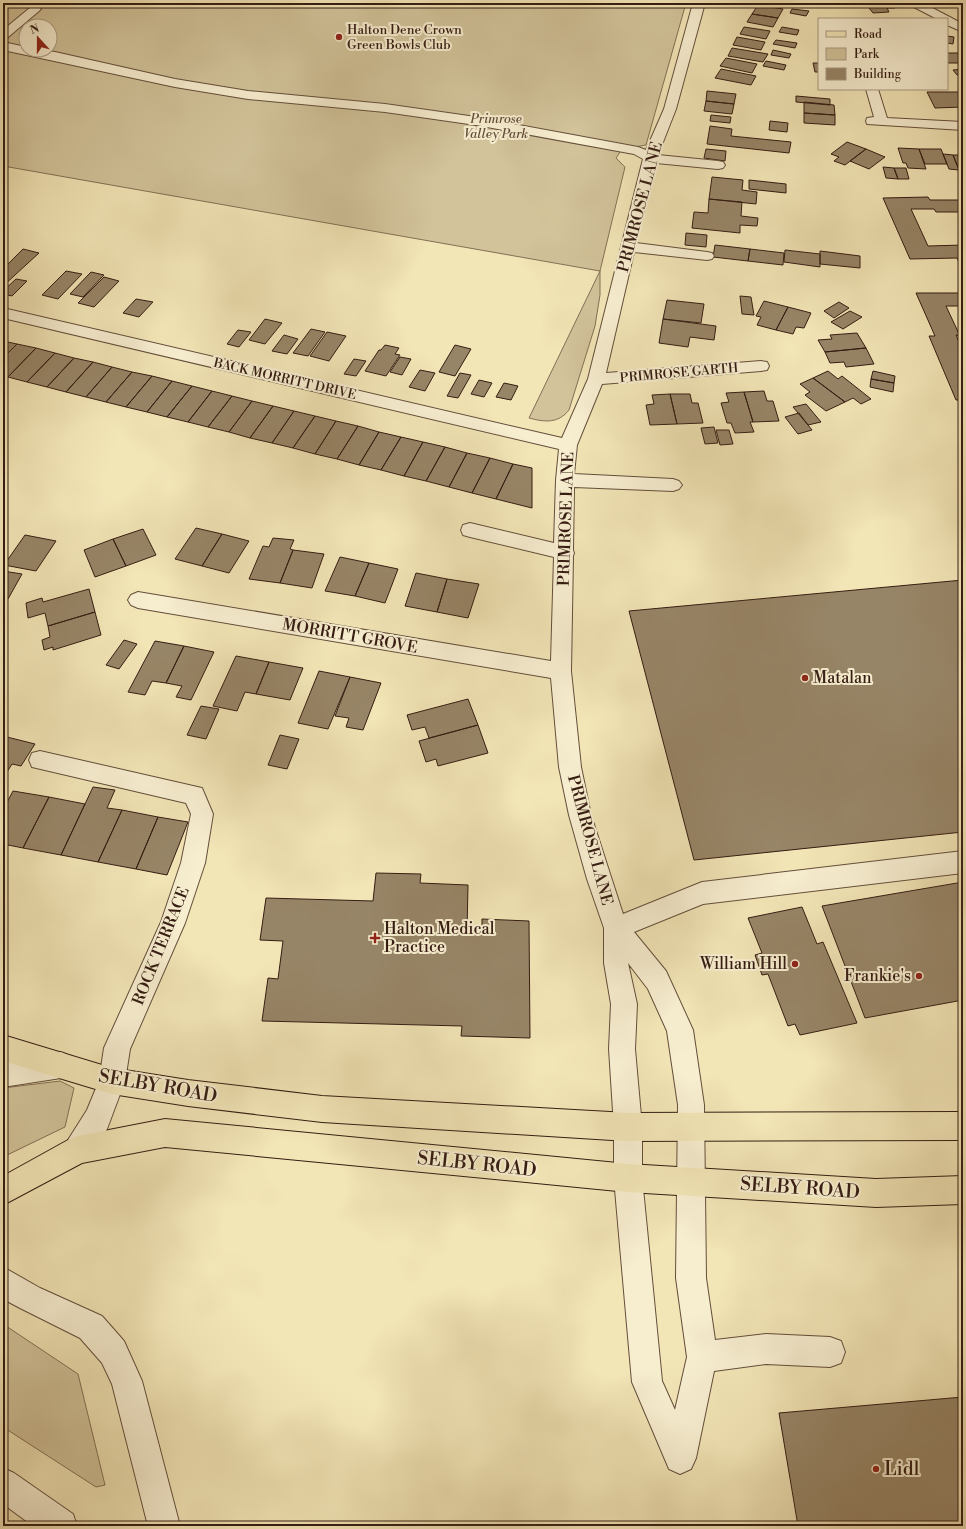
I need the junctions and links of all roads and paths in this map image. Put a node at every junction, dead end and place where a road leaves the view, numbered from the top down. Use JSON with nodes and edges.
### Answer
{"nodes":[{"id":1,"x":699,"y":3,"type":"edge"},
{"id":2,"x":914,"y":3,"type":"edge"},
{"id":3,"x":35,"y":8,"type":"dead end"},
{"id":4,"x":944,"y":18,"type":"edge"},
{"id":5,"x":948,"y":20,"type":"edge"},
{"id":6,"x":963,"y":29,"type":"edge"},
{"id":7,"x":3,"y":36,"type":"edge"},
{"id":8,"x":3,"y":46,"type":"edge"},
{"id":9,"x":872,"y":90,"type":"edge"},
{"id":10,"x":963,"y":126,"type":"edge"},
{"id":11,"x":650,"y":158,"type":"junction"},
{"id":12,"x":718,"y":165,"type":"dead end"},
{"id":13,"x":629,"y":247,"type":"junction"},
{"id":14,"x":707,"y":256,"type":"dead end"},
{"id":15,"x":3,"y":312,"type":"edge"},
{"id":16,"x":761,"y":366,"type":"dead end"},
{"id":17,"x":596,"y":379,"type":"junction"},
{"id":18,"x":568,"y":446,"type":"junction"},
{"id":19,"x":565,"y":480,"type":"junction"},
{"id":20,"x":673,"y":485,"type":"dead end"},
{"id":21,"x":470,"y":530,"type":"dead end"},
{"id":22,"x":565,"y":553,"type":"junction"},
{"id":23,"x":138,"y":600,"type":"dead end"},
{"id":24,"x":561,"y":671,"type":"junction"},
{"id":25,"x":40,"y":760,"type":"dead end"},
{"id":26,"x":963,"y":862,"type":"edge"},
{"id":27,"x":616,"y":928,"type":"junction"},
{"id":28,"x":3,"y":1048,"type":"edge"},
{"id":29,"x":61,"y":1065,"type":"junction"},
{"id":30,"x":3,"y":1074,"type":"edge"},
{"id":31,"x":112,"y":1081,"type":"junction"},
{"id":32,"x":963,"y":1126,"type":"edge"},
{"id":33,"x":628,"y":1127,"type":"junction"},
{"id":34,"x":691,"y":1127,"type":"junction"},
{"id":35,"x":78,"y":1150,"type":"junction"},
{"id":36,"x":628,"y":1178,"type":"junction"},
{"id":37,"x":692,"y":1181,"type":"junction"},
{"id":38,"x":963,"y":1190,"type":"edge"},
{"id":39,"x":3,"y":1191,"type":"edge"},
{"id":40,"x":3,"y":1282,"type":"edge"},
{"id":41,"x":830,"y":1352,"type":"dead end"},
{"id":42,"x":702,"y":1357,"type":"junction"},
{"id":43,"x":3,"y":1484,"type":"edge"},
{"id":44,"x":61,"y":1526,"type":"edge"},
{"id":45,"x":164,"y":1526,"type":"edge"}],
"edges":[{"from":1,"to":11,"type":"street","name":"PRIMROSE LANE"},
{"from":2,"to":4,"type":"street"},
{"from":3,"to":7,"type":"street"},
{"from":5,"to":6,"type":"street"},
{"from":8,"to":11,"type":"street"},
{"from":9,"to":10,"type":"street"},
{"from":11,"to":12,"type":"street"},
{"from":11,"to":13,"type":"street","name":"PRIMROSE LANE"},
{"from":13,"to":14,"type":"street"},
{"from":13,"to":17,"type":"street","name":"PRIMROSE LANE"},
{"from":15,"to":18,"type":"street","name":"BACK MORRITT DRIVE"},
{"from":16,"to":17,"type":"street","name":"PRIMROSE GARTH"},
{"from":17,"to":18,"type":"street","name":"PRIMROSE LANE"},
{"from":18,"to":19,"type":"street","name":"PRIMROSE LANE"},
{"from":19,"to":20,"type":"street"},
{"from":19,"to":22,"type":"street","name":"PRIMROSE LANE"},
{"from":21,"to":22,"type":"street"},
{"from":22,"to":24,"type":"street","name":"PRIMROSE LANE"},
{"from":23,"to":24,"type":"street","name":"MORRITT GROVE"},
{"from":24,"to":27,"type":"street","name":"PRIMROSE LANE"},
{"from":25,"to":31,"type":"street","name":"ROCK TERRACE"},
{"from":26,"to":27,"type":"street"},
{"from":27,"to":33,"type":"street","name":"PRIMROSE LANE"},
{"from":27,"to":34,"type":"street","name":"PRIMROSE LANE"},
{"from":28,"to":29,"type":"main road","name":"SELBY ROAD"},
{"from":29,"to":30,"type":"street"},
{"from":29,"to":31,"type":"main road","name":"SELBY ROAD"},
{"from":31,"to":33,"type":"main road","name":"SELBY ROAD"},
{"from":31,"to":35,"type":"street","name":"ROCK TERRACE"},
{"from":32,"to":34,"type":"main road","name":"SELBY ROAD"},
{"from":33,"to":34,"type":"main road","name":"SELBY ROAD"},
{"from":33,"to":36,"type":"street","name":"PRIMROSE LANE"},
{"from":34,"to":37,"type":"street","name":"PRIMROSE LANE"},
{"from":35,"to":36,"type":"main road","name":"SELBY ROAD"},
{"from":35,"to":39,"type":"main road","name":"SELBY ROAD"},
{"from":36,"to":37,"type":"main road","name":"SELBY ROAD"},
{"from":36,"to":42,"type":"street","name":"PRIMROSE LANE"},
{"from":37,"to":38,"type":"main road","name":"SELBY ROAD"},
{"from":37,"to":42,"type":"street","name":"PRIMROSE LANE"},
{"from":40,"to":45,"type":"street"},
{"from":41,"to":42,"type":"street"},
{"from":43,"to":44,"type":"street"}]}
